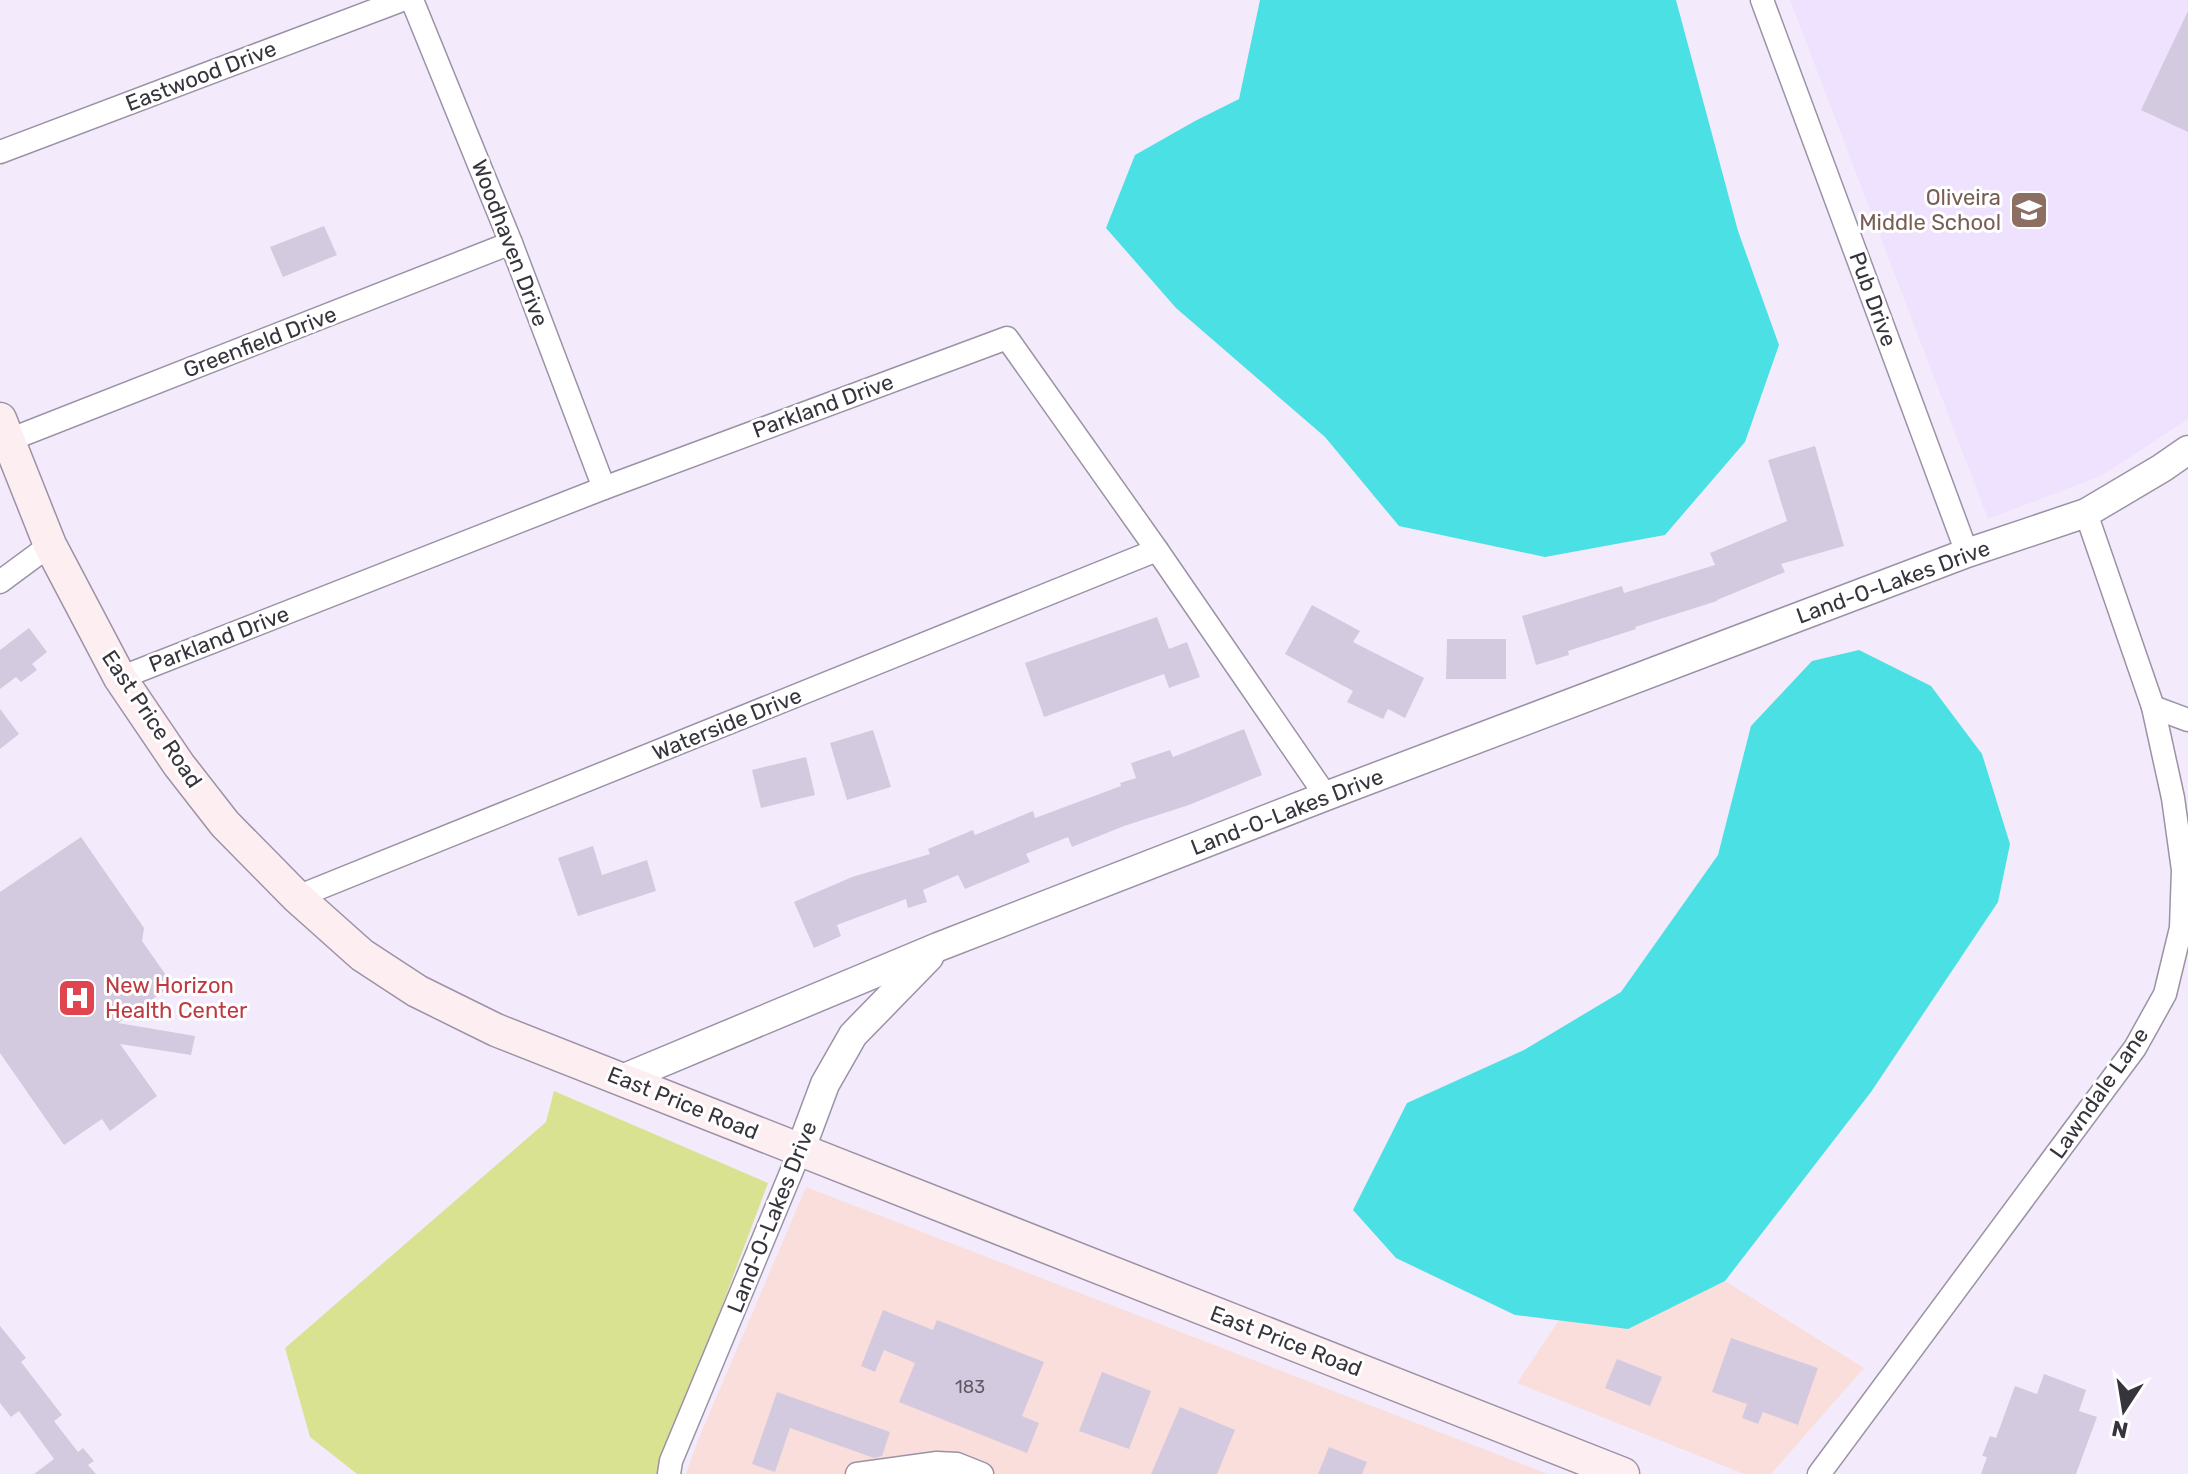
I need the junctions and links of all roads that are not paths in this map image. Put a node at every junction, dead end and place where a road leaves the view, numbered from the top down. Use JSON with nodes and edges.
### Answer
{"nodes":[{"id":1,"x":402,"y":0,"type":"edge"},
{"id":2,"x":412,"y":0,"type":"edge"},
{"id":3,"x":1762,"y":0,"type":"edge"},
{"id":4,"x":0,"y":152,"type":"edge"},
{"id":5,"x":511,"y":243,"type":"junction"},
{"id":6,"x":4,"y":430,"type":"edge"},
{"id":7,"x":2188,"y":450,"type":"edge"},
{"id":8,"x":604,"y":488,"type":"junction"},
{"id":9,"x":2086,"y":513,"type":"junction"},
{"id":10,"x":50,"y":545,"type":"junction"},
{"id":11,"x":1157,"y":550,"type":"junction"},
{"id":12,"x":1967,"y":553,"type":"junction"},
{"id":13,"x":0,"y":582,"type":"edge"},
{"id":14,"x":120,"y":678,"type":"junction"},
{"id":15,"x":2153,"y":707,"type":"junction"},
{"id":16,"x":2188,"y":720,"type":"edge"},
{"id":17,"x":1326,"y":796,"type":"junction"},
{"id":18,"x":297,"y":897,"type":"junction"},
{"id":19,"x":938,"y":947,"type":"junction"},
{"id":20,"x":622,"y":1079,"type":"junction"},
{"id":21,"x":800,"y":1151,"type":"junction"},
{"id":22,"x":669,"y":1474,"type":"edge"},
{"id":23,"x":857,"y":1474,"type":"edge"},
{"id":24,"x":982,"y":1474,"type":"edge"},
{"id":25,"x":1623,"y":1474,"type":"edge"},
{"id":26,"x":1819,"y":1474,"type":"edge"}],
"edges":[{"from":1,"to":4,"type":"street","name":"Eastwood Drive"},
{"from":2,"to":5,"type":"street","name":"Woodhaven Drive"},
{"from":3,"to":12,"type":"street","name":"Pub Drive"},
{"from":5,"to":6,"type":"street","name":"Greenfield Drive"},
{"from":5,"to":8,"type":"street","name":"Woodhaven Drive"},
{"from":6,"to":10,"type":"main road","name":"East Price Road"},
{"from":7,"to":9,"type":"street","name":"Land-O-Lakes Drive"},
{"from":8,"to":11,"type":"street","name":"Parkland Drive"},
{"from":8,"to":14,"type":"street","name":"Parkland Drive"},
{"from":9,"to":12,"type":"street","name":"Land-O-Lakes Drive"},
{"from":9,"to":15,"type":"street","name":"Lawndale Lane"},
{"from":10,"to":13,"type":"street"},
{"from":10,"to":14,"type":"main road","name":"East Price Road"},
{"from":11,"to":17,"type":"street","name":"Parkland Drive"},
{"from":11,"to":18,"type":"street","name":"Waterside Drive"},
{"from":12,"to":17,"type":"street","name":"Land-O-Lakes Drive"},
{"from":14,"to":18,"type":"main road","name":"East Price Road"},
{"from":15,"to":16,"type":"street"},
{"from":15,"to":26,"type":"street","name":"Lawndale Lane"},
{"from":17,"to":19,"type":"street","name":"Land-O-Lakes Drive"},
{"from":18,"to":20,"type":"main road","name":"East Price Road"},
{"from":19,"to":20,"type":"street"},
{"from":19,"to":21,"type":"street","name":"Land-O-Lakes Drive"},
{"from":20,"to":21,"type":"main road","name":"East Price Road"},
{"from":21,"to":22,"type":"street","name":"Land-O-Lakes Drive"},
{"from":21,"to":25,"type":"main road","name":"East Price Road"},
{"from":23,"to":24,"type":"street"}]}
